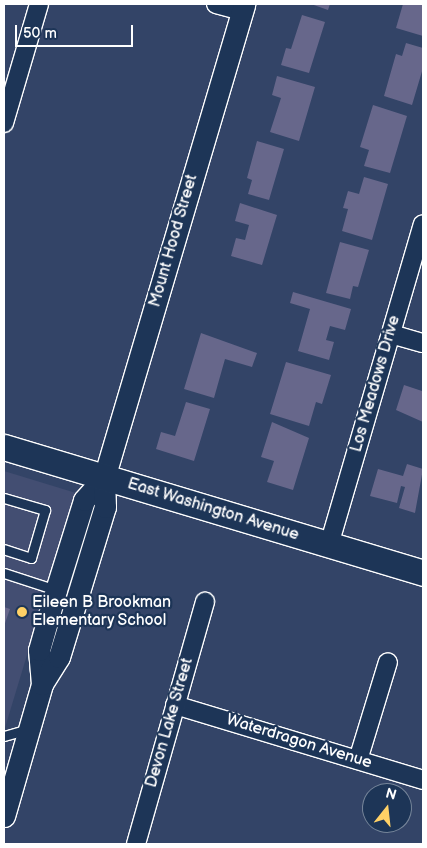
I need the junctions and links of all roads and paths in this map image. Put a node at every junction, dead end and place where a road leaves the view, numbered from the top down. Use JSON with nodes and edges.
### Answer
{"nodes":[{"id":1,"x":39,"y":4,"type":"edge"},
{"id":2,"x":216,"y":4,"type":"edge"},
{"id":3,"x":243,"y":7,"type":"edge"},
{"id":4,"x":4,"y":123,"type":"edge"},
{"id":5,"x":423,"y":224,"type":"edge"},
{"id":6,"x":390,"y":334,"type":"junction"},
{"id":7,"x":423,"y":343,"type":"edge"},
{"id":8,"x":4,"y":447,"type":"edge"},
{"id":9,"x":104,"y":478,"type":"junction"},
{"id":10,"x":4,"y":498,"type":"edge"},
{"id":11,"x":329,"y":545,"type":"junction"},
{"id":12,"x":4,"y":549,"type":"edge"},
{"id":13,"x":4,"y":573,"type":"edge"},
{"id":14,"x":423,"y":574,"type":"edge"},
{"id":15,"x":56,"y":590,"type":"junction"},
{"id":16,"x":206,"y":602,"type":"dead end"},
{"id":17,"x":388,"y":662,"type":"dead end"},
{"id":18,"x":42,"y":684,"type":"junction"},
{"id":19,"x":175,"y":704,"type":"junction"},
{"id":20,"x":29,"y":729,"type":"junction"},
{"id":21,"x":4,"y":736,"type":"edge"},
{"id":22,"x":358,"y":760,"type":"junction"},
{"id":23,"x":423,"y":780,"type":"edge"},
{"id":24,"x":4,"y":816,"type":"edge"},
{"id":25,"x":136,"y":844,"type":"edge"}],
"edges":[{"from":1,"to":4,"type":"street"},
{"from":2,"to":3,"type":"street"},
{"from":3,"to":9,"type":"street","name":"Mount Hood Street"},
{"from":5,"to":6,"type":"street","name":"Los Meadows Drive"},
{"from":6,"to":7,"type":"street"},
{"from":6,"to":11,"type":"street","name":"Los Meadows Drive"},
{"from":8,"to":9,"type":"main road","name":"East Washington Avenue"},
{"from":9,"to":11,"type":"main road","name":"East Washington Avenue"},
{"from":9,"to":15,"type":"street","name":"Mount Hood Street"},
{"from":9,"to":18,"type":"street","name":"Mount Hood Street"},
{"from":10,"to":12,"type":"lane"},
{"from":11,"to":14,"type":"main road","name":"East Washington Avenue"},
{"from":13,"to":15,"type":"lane"},
{"from":15,"to":18,"type":"street","name":"Mount Hood Street"},
{"from":16,"to":19,"type":"street","name":"Devon Lake Street"},
{"from":17,"to":22,"type":"street"},
{"from":18,"to":20,"type":"street","name":"Mount Hood Street"},
{"from":19,"to":22,"type":"street","name":"Waterdragon Avenue"},
{"from":19,"to":25,"type":"street","name":"Devon Lake Street"},
{"from":20,"to":21,"type":"lane"},
{"from":20,"to":24,"type":"street","name":"Mount Hood Street"},
{"from":22,"to":23,"type":"street","name":"Waterdragon Avenue"}]}
